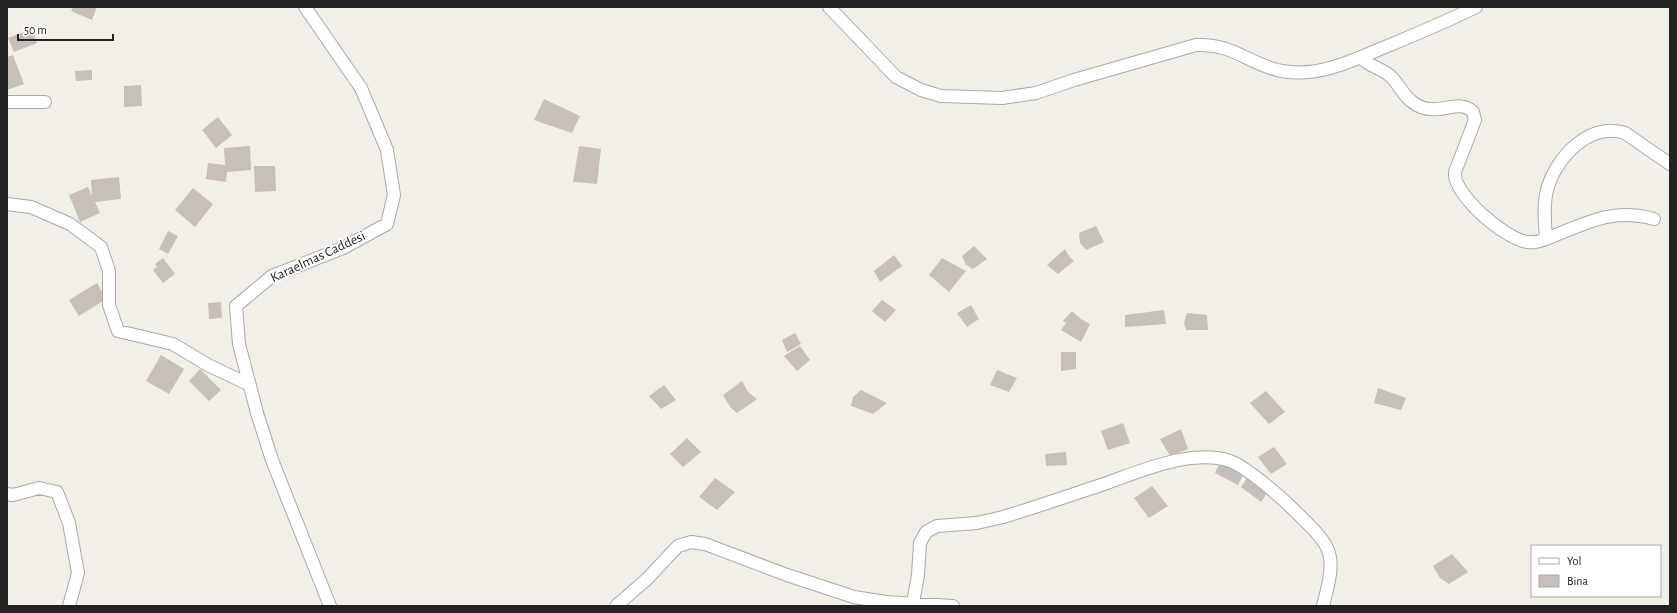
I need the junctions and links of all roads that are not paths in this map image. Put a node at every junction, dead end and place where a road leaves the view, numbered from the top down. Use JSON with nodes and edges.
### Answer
{"nodes":[{"id":1,"x":305,"y":7,"type":"edge"},
{"id":2,"x":829,"y":7,"type":"edge"},
{"id":3,"x":1476,"y":7,"type":"edge"},
{"id":4,"x":1361,"y":57,"type":"junction"},
{"id":5,"x":7,"y":102,"type":"edge"},
{"id":6,"x":45,"y":102,"type":"dead end"},
{"id":7,"x":1670,"y":164,"type":"edge"},
{"id":8,"x":7,"y":204,"type":"edge"},
{"id":9,"x":1654,"y":219,"type":"dead end"},
{"id":10,"x":1546,"y":239,"type":"junction"},
{"id":11,"x":250,"y":385,"type":"junction"},
{"id":12,"x":7,"y":494,"type":"edge"},
{"id":13,"x":913,"y":603,"type":"junction"},
{"id":14,"x":69,"y":606,"type":"edge"},
{"id":15,"x":330,"y":606,"type":"edge"},
{"id":16,"x":616,"y":606,"type":"edge"},
{"id":17,"x":953,"y":606,"type":"edge"},
{"id":18,"x":1323,"y":606,"type":"edge"}],
"edges":[{"from":1,"to":11,"type":"street","name":"Karaelmas Caddesi"},
{"from":2,"to":4,"type":"street"},
{"from":3,"to":4,"type":"street"},
{"from":4,"to":10,"type":"street"},
{"from":5,"to":6,"type":"street"},
{"from":7,"to":10,"type":"street"},
{"from":8,"to":11,"type":"street"},
{"from":9,"to":10,"type":"street"},
{"from":11,"to":15,"type":"street","name":"Karaelmas Caddesi"},
{"from":12,"to":14,"type":"street"},
{"from":13,"to":16,"type":"street"},
{"from":13,"to":17,"type":"street"},
{"from":13,"to":18,"type":"street"}]}
